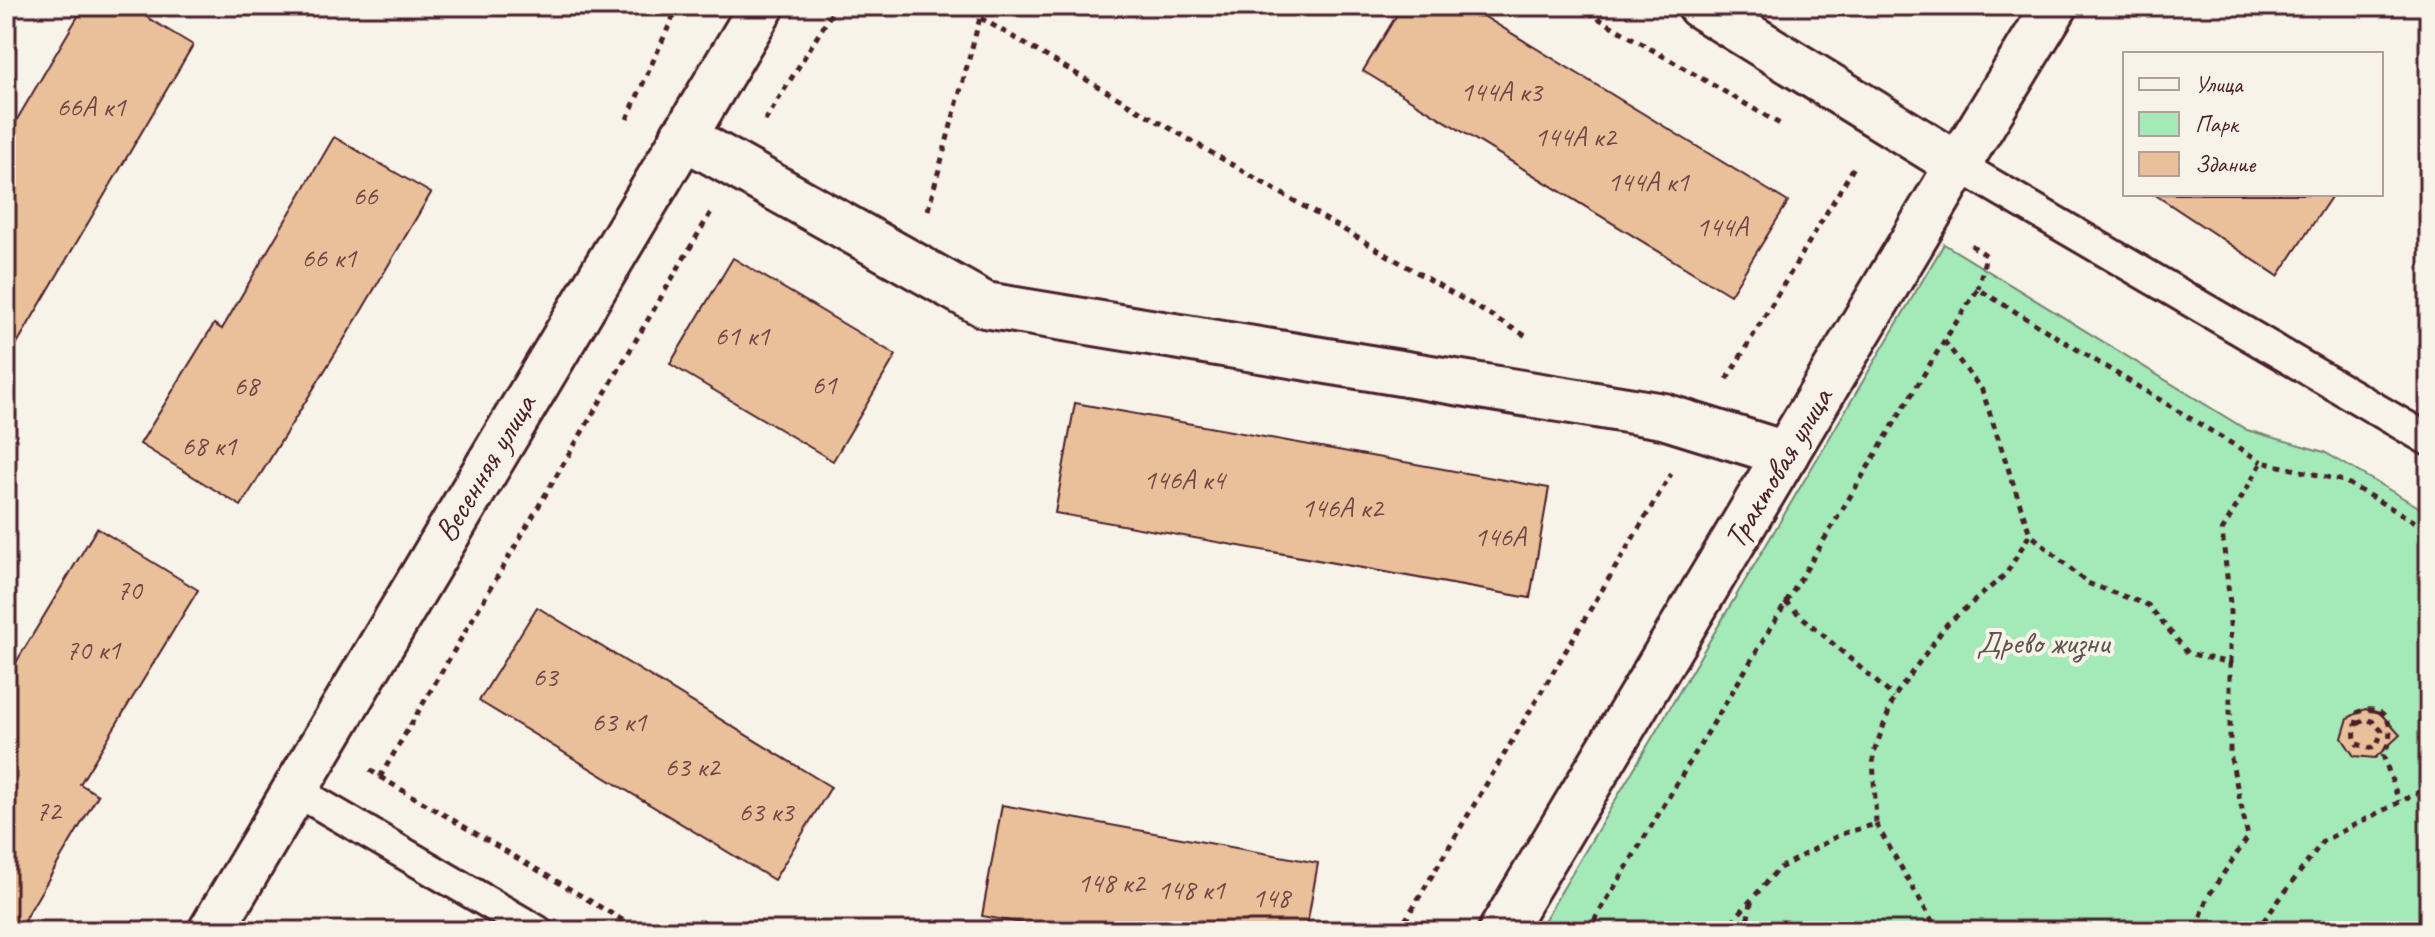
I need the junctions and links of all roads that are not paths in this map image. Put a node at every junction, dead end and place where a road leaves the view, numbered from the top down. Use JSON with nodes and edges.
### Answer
{"nodes":[{"id":1,"x":762,"y":6,"type":"edge"},
{"id":2,"x":1700,"y":6,"type":"edge"},
{"id":3,"x":2055,"y":6,"type":"edge"},
{"id":4,"x":683,"y":136,"type":"junction"},
{"id":5,"x":1958,"y":165,"type":"junction"},
{"id":6,"x":2429,"y":440,"type":"edge"},
{"id":7,"x":1786,"y":454,"type":"junction"},
{"id":8,"x":295,"y":790,"type":"junction"},
{"id":9,"x":211,"y":931,"type":"edge"},
{"id":10,"x":537,"y":931,"type":"edge"},
{"id":11,"x":1501,"y":931,"type":"edge"}],
"edges":[{"from":1,"to":4,"type":"street","name":"Весенняя улица"},
{"from":2,"to":5,"type":"street"},
{"from":3,"to":5,"type":"street","name":"Трактовая улица"},
{"from":4,"to":7,"type":"street"},
{"from":4,"to":8,"type":"street","name":"Весенняя улица"},
{"from":5,"to":6,"type":"lane"},
{"from":5,"to":7,"type":"street","name":"Трактовая улица"},
{"from":7,"to":11,"type":"street","name":"Трактовая улица"},
{"from":8,"to":9,"type":"street","name":"Весенняя улица"},
{"from":8,"to":10,"type":"lane"}]}
